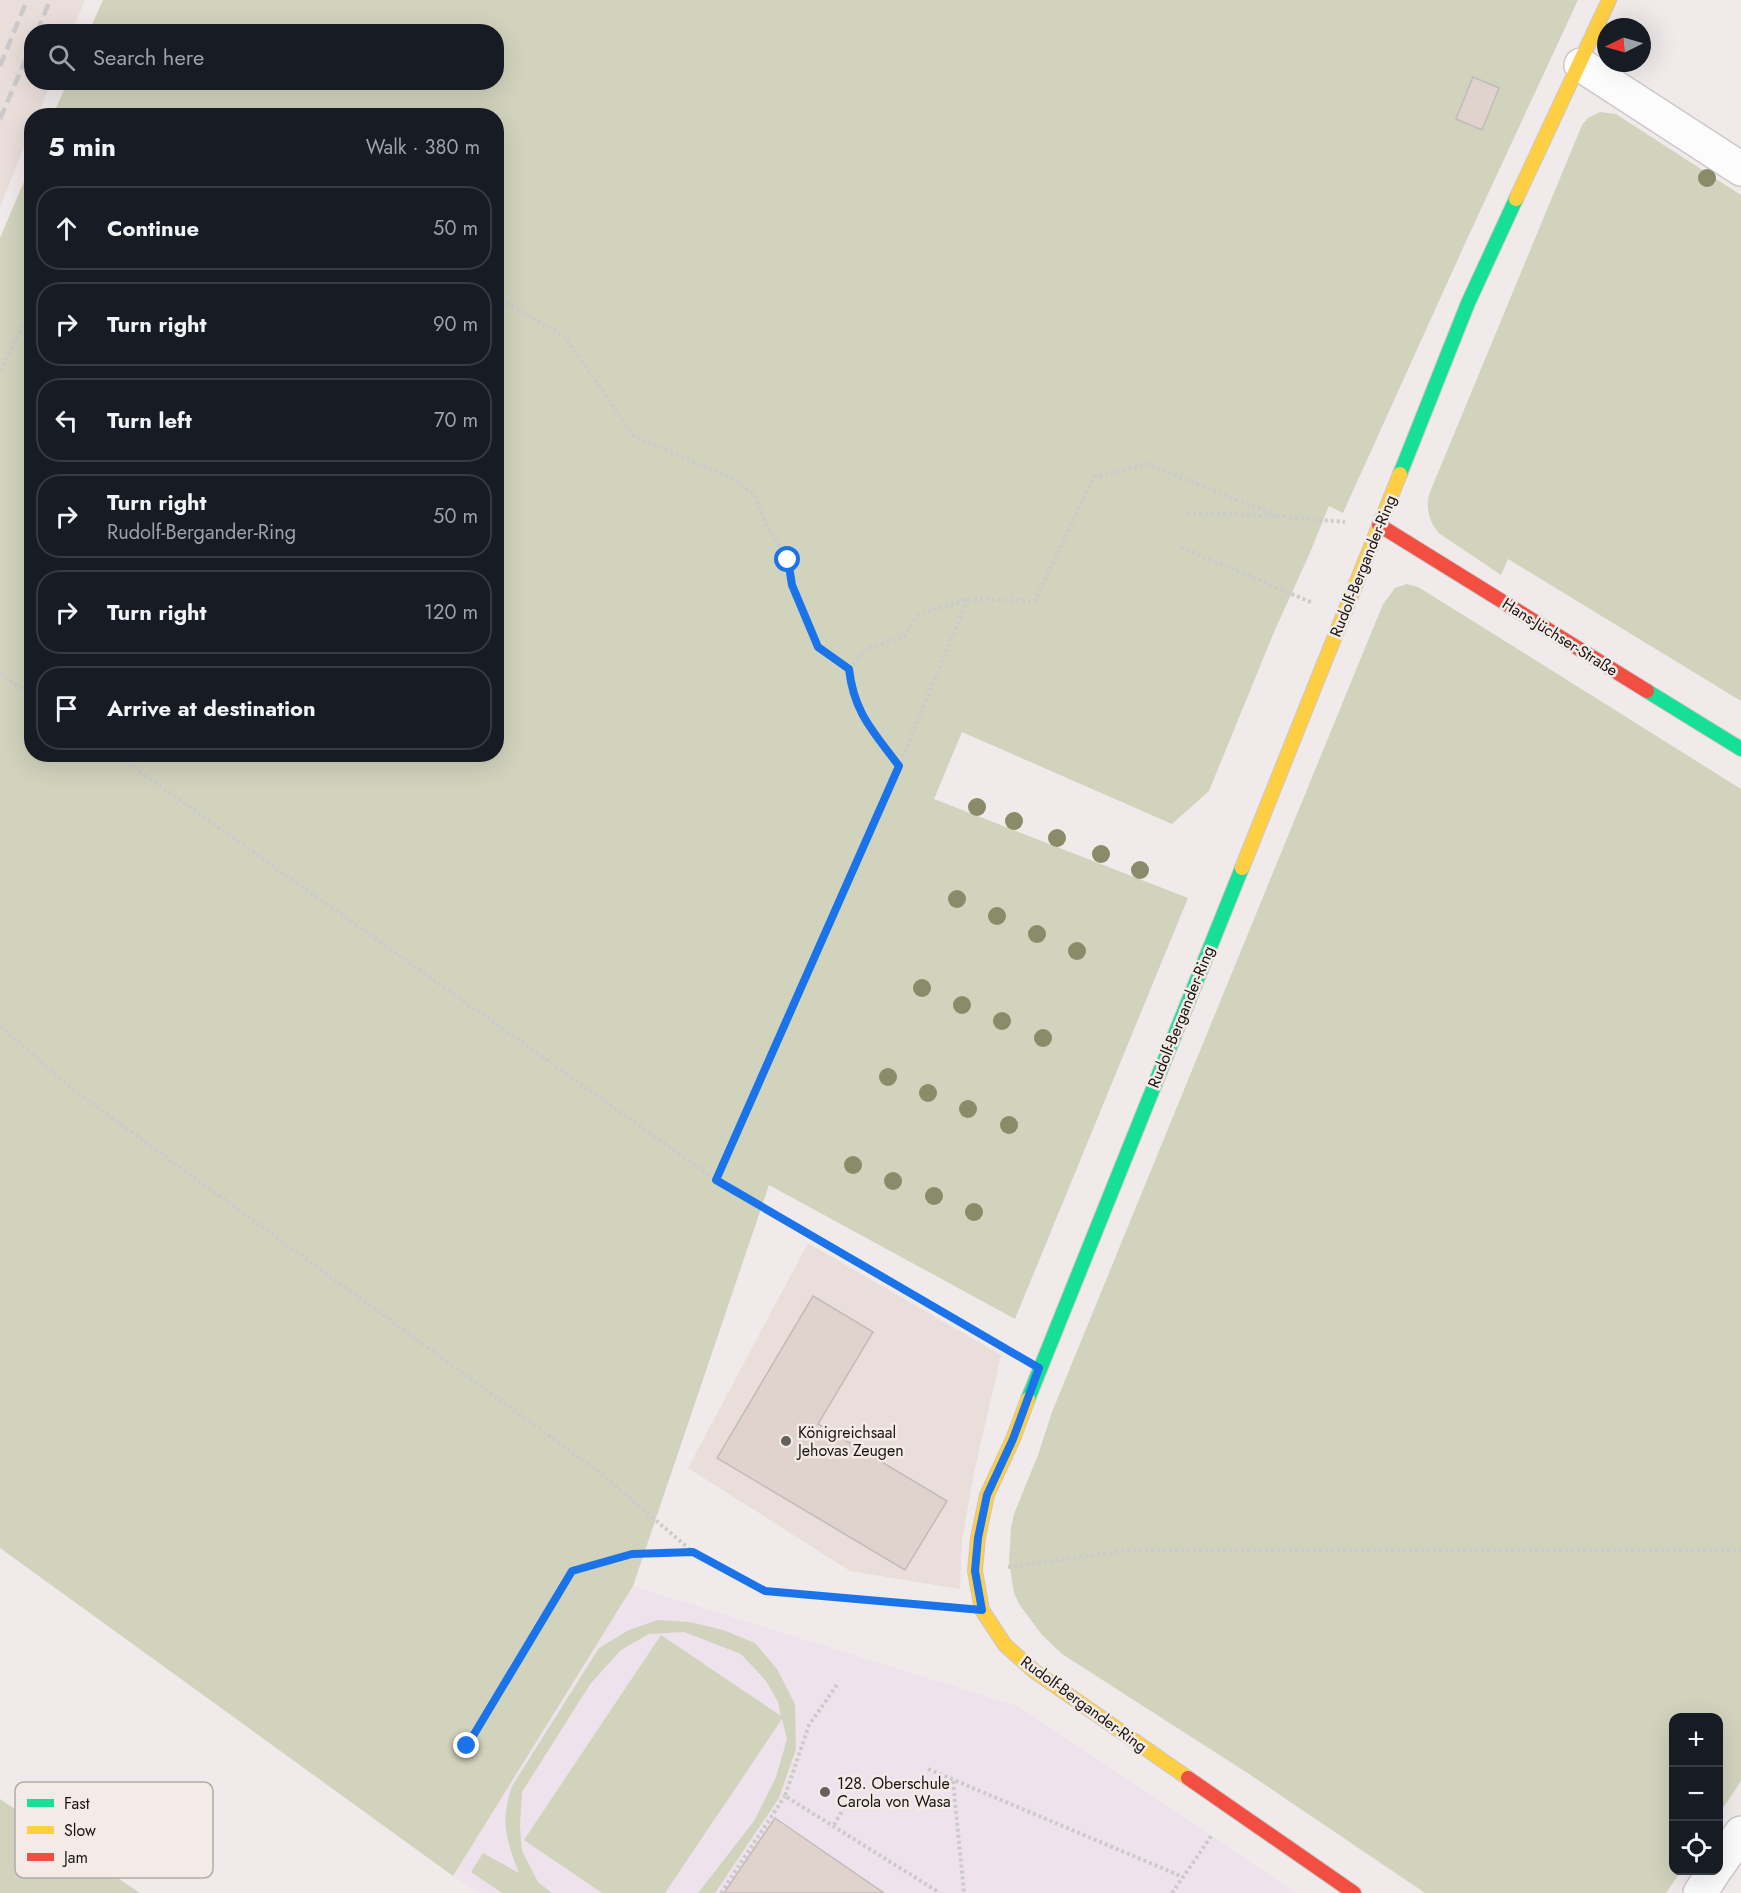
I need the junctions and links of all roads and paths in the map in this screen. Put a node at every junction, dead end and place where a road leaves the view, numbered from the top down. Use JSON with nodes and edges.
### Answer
{"nodes":[{"id":1,"x":1609,"y":0,"type":"edge"},
{"id":2,"x":1581,"y":65,"type":"junction"},
{"id":3,"x":1741,"y":169,"type":"edge"},
{"id":4,"x":504,"y":302,"type":"edge"},
{"id":5,"x":24,"y":324,"type":"edge"},
{"id":6,"x":0,"y":371,"type":"edge"},
{"id":7,"x":1186,"y":513,"type":"dead end"},
{"id":8,"x":1278,"y":516,"type":"junction"},
{"id":9,"x":1379,"y":525,"type":"junction"},
{"id":10,"x":1181,"y":547,"type":"dead end"},
{"id":11,"x":968,"y":599,"type":"junction"},
{"id":12,"x":1344,"y":616,"type":"junction"},
{"id":13,"x":849,"y":669,"type":"junction"},
{"id":14,"x":0,"y":673,"type":"edge"},
{"id":15,"x":24,"y":690,"type":"edge"},
{"id":16,"x":1741,"y":749,"type":"edge"},
{"id":17,"x":126,"y":762,"type":"edge"},
{"id":18,"x":899,"y":766,"type":"junction"},
{"id":19,"x":0,"y":1026,"type":"edge"},
{"id":20,"x":716,"y":1180,"type":"junction"},
{"id":21,"x":1039,"y":1368,"type":"junction"},
{"id":22,"x":1741,"y":1550,"type":"edge"},
{"id":23,"x":693,"y":1552,"type":"junction"},
{"id":24,"x":975,"y":1571,"type":"junction"},
{"id":25,"x":982,"y":1610,"type":"junction"},
{"id":26,"x":837,"y":1685,"type":"dead end"},
{"id":27,"x":467,"y":1746,"type":"dead end"},
{"id":28,"x":928,"y":1769,"type":"dead end"},
{"id":29,"x":953,"y":1781,"type":"junction"},
{"id":30,"x":785,"y":1796,"type":"junction"},
{"id":31,"x":846,"y":1804,"type":"dead end"},
{"id":32,"x":1231,"y":1808,"type":"junction"},
{"id":33,"x":834,"y":1825,"type":"junction"},
{"id":34,"x":1741,"y":1833,"type":"edge"},
{"id":35,"x":1723,"y":1860,"type":"edge"},
{"id":36,"x":1712,"y":1875,"type":"edge"},
{"id":37,"x":1183,"y":1877,"type":"junction"},
{"id":38,"x":721,"y":1893,"type":"edge"},
{"id":39,"x":940,"y":1893,"type":"edge"},
{"id":40,"x":964,"y":1893,"type":"edge"},
{"id":41,"x":1172,"y":1893,"type":"edge"},
{"id":42,"x":1354,"y":1893,"type":"edge"},
{"id":43,"x":1700,"y":1893,"type":"edge"}],
"edges":[{"from":1,"to":2,"type":"street","name":"Rudolf-Bergander-Ring"},
{"from":2,"to":3,"type":"street"},
{"from":2,"to":9,"type":"street","name":"Rudolf-Bergander-Ring"},
{"from":4,"to":13,"type":"path"},
{"from":5,"to":6,"type":"path"},
{"from":7,"to":8,"type":"path"},
{"from":8,"to":9,"type":"path"},
{"from":8,"to":11,"type":"path"},
{"from":9,"to":12,"type":"street","name":"Rudolf-Bergander-Ring"},
{"from":9,"to":16,"type":"street","name":"Hans-Jüchser-Straße"},
{"from":10,"to":12,"type":"path"},
{"from":11,"to":13,"type":"path"},
{"from":11,"to":18,"type":"path"},
{"from":12,"to":21,"type":"street","name":"Rudolf-Bergander-Ring"},
{"from":13,"to":18,"type":"path"},
{"from":14,"to":15,"type":"path"},
{"from":17,"to":20,"type":"path"},
{"from":18,"to":20,"type":"path"},
{"from":19,"to":23,"type":"path"},
{"from":20,"to":21,"type":"path"},
{"from":21,"to":24,"type":"street","name":"Rudolf-Bergander-Ring"},
{"from":22,"to":24,"type":"path"},
{"from":23,"to":25,"type":"path"},
{"from":23,"to":27,"type":"path"},
{"from":24,"to":25,"type":"street","name":"Rudolf-Bergander-Ring"},
{"from":25,"to":32,"type":"street","name":"Rudolf-Bergander-Ring"},
{"from":26,"to":30,"type":"path"},
{"from":28,"to":29,"type":"path"},
{"from":29,"to":37,"type":"path"},
{"from":29,"to":40,"type":"path"},
{"from":30,"to":33,"type":"path"},
{"from":30,"to":38,"type":"path"},
{"from":31,"to":33,"type":"path"},
{"from":32,"to":37,"type":"path"},
{"from":32,"to":42,"type":"street","name":"Rudolf-Bergander-Ring"},
{"from":33,"to":39,"type":"path"},
{"from":34,"to":35,"type":"street"},
{"from":36,"to":43,"type":"street"},
{"from":37,"to":41,"type":"path"}]}
